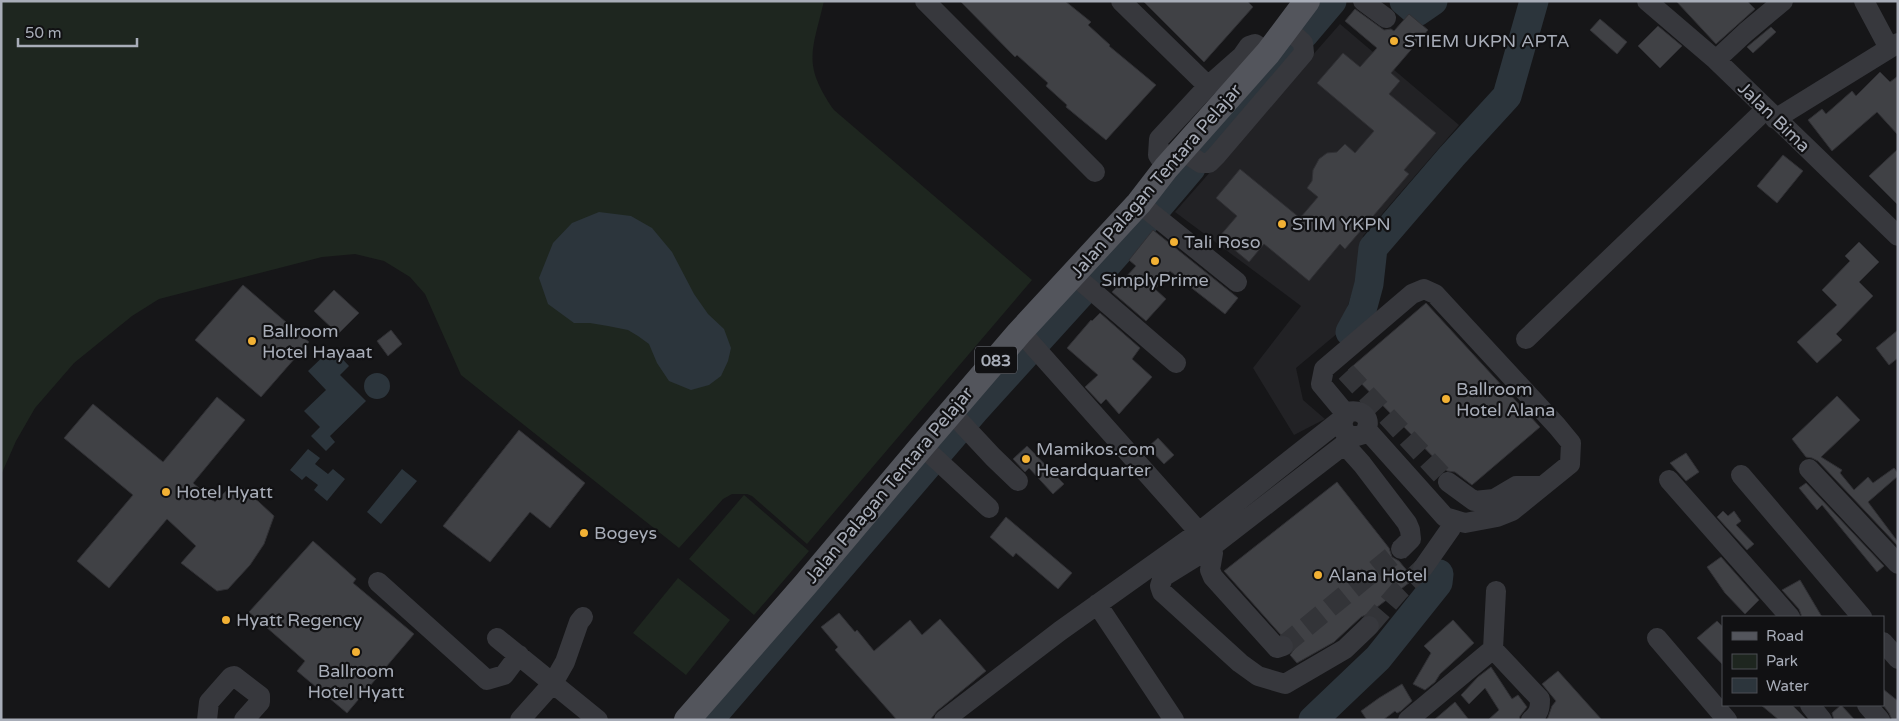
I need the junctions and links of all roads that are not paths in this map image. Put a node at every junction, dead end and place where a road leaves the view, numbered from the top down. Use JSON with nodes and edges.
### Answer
{"nodes":[{"id":1,"x":925,"y":1,"type":"edge"},
{"id":2,"x":1121,"y":1,"type":"edge"},
{"id":3,"x":1307,"y":1,"type":"edge"},
{"id":4,"x":1363,"y":1,"type":"edge"},
{"id":5,"x":1647,"y":1,"type":"edge"},
{"id":6,"x":1783,"y":1,"type":"edge"},
{"id":7,"x":1864,"y":1,"type":"edge"},
{"id":8,"x":1386,"y":18,"type":"dead end"},
{"id":9,"x":1287,"y":28,"type":"junction"},
{"id":10,"x":1893,"y":46,"type":"edge"},
{"id":11,"x":1268,"y":53,"type":"junction"},
{"id":12,"x":1716,"y":60,"type":"junction"},
{"id":13,"x":1208,"y":86,"type":"junction"},
{"id":14,"x":1770,"y":114,"type":"junction"},
{"id":15,"x":1174,"y":159,"type":"junction"},
{"id":16,"x":1095,"y":172,"type":"dead end"},
{"id":17,"x":1139,"y":203,"type":"junction"},
{"id":18,"x":1898,"y":236,"type":"edge"},
{"id":19,"x":1074,"y":276,"type":"junction"},
{"id":20,"x":1237,"y":282,"type":"dead end"},
{"id":21,"x":1526,"y":339,"type":"dead end"},
{"id":22,"x":1027,"y":341,"type":"junction"},
{"id":23,"x":1176,"y":363,"type":"dead end"},
{"id":24,"x":1346,"y":372,"type":"dead end"},
{"id":25,"x":1345,"y":415,"type":"junction"},
{"id":26,"x":955,"y":416,"type":"junction"},
{"id":27,"x":1356,"y":437,"type":"junction"},
{"id":28,"x":924,"y":448,"type":"junction"},
{"id":29,"x":1809,"y":469,"type":"dead end"},
{"id":30,"x":1742,"y":475,"type":"dead end"},
{"id":31,"x":1669,"y":480,"type":"dead end"},
{"id":32,"x":1018,"y":481,"type":"dead end"},
{"id":33,"x":1448,"y":482,"type":"tunnel mouth"},
{"id":34,"x":1540,"y":492,"type":"junction"},
{"id":35,"x":989,"y":508,"type":"dead end"},
{"id":36,"x":1460,"y":527,"type":"junction"},
{"id":37,"x":1200,"y":532,"type":"junction"},
{"id":38,"x":1210,"y":548,"type":"junction"},
{"id":39,"x":1401,"y":549,"type":"tunnel mouth"},
{"id":40,"x":1898,"y":564,"type":"edge"},
{"id":41,"x":1423,"y":568,"type":"tunnel mouth"},
{"id":42,"x":378,"y":582,"type":"dead end"},
{"id":43,"x":1496,"y":590,"type":"dead end"},
{"id":44,"x":1097,"y":604,"type":"junction"},
{"id":45,"x":1789,"y":616,"type":"edge"},
{"id":46,"x":1861,"y":616,"type":"edge"},
{"id":47,"x":583,"y":617,"type":"dead end"},
{"id":48,"x":1370,"y":626,"type":"tunnel mouth"},
{"id":49,"x":496,"y":638,"type":"dead end"},
{"id":50,"x":1657,"y":638,"type":"dead end"},
{"id":51,"x":1884,"y":643,"type":"edge"},
{"id":52,"x":1283,"y":646,"type":"dead end"},
{"id":53,"x":1493,"y":648,"type":"junction"},
{"id":54,"x":519,"y":655,"type":"junction"},
{"id":55,"x":1898,"y":659,"type":"edge"},
{"id":56,"x":553,"y":682,"type":"junction"},
{"id":57,"x":1811,"y":706,"type":"edge"},
{"id":58,"x":1868,"y":706,"type":"edge"},
{"id":59,"x":207,"y":720,"type":"edge"},
{"id":60,"x":244,"y":720,"type":"edge"},
{"id":61,"x":520,"y":720,"type":"edge"},
{"id":62,"x":598,"y":720,"type":"edge"},
{"id":63,"x":687,"y":720,"type":"edge"},
{"id":64,"x":944,"y":720,"type":"edge"},
{"id":65,"x":1174,"y":720,"type":"edge"},
{"id":66,"x":1408,"y":720,"type":"edge"},
{"id":67,"x":1531,"y":720,"type":"edge"},
{"id":68,"x":1727,"y":720,"type":"edge"},
{"id":69,"x":1822,"y":720,"type":"edge"},
{"id":70,"x":1880,"y":720,"type":"edge"}],
"edges":[{"from":1,"to":16,"type":"street"},
{"from":2,"to":13,"type":"street"},
{"from":3,"to":9,"type":"main road","name":"Jalan Palagan Tentara Pelajar","number":"083"},
{"from":4,"to":8,"type":"street"},
{"from":5,"to":12,"type":"street","name":"Jalan Bima"},
{"from":6,"to":12,"type":"street"},
{"from":7,"to":10,"type":"street"},
{"from":9,"to":11,"type":"main road","name":"Jalan Palagan Tentara Pelajar","number":"083"},
{"from":9,"to":15,"type":"street"},
{"from":10,"to":14,"type":"street"},
{"from":11,"to":13,"type":"street"},
{"from":11,"to":15,"type":"main road","name":"Jalan Palagan Tentara Pelajar","number":"083"},
{"from":12,"to":14,"type":"street","name":"Jalan Bima"},
{"from":13,"to":15,"type":"street"},
{"from":14,"to":18,"type":"street","name":"Jalan Bima"},
{"from":14,"to":21,"type":"street"},
{"from":15,"to":17,"type":"main road","name":"Jalan Palagan Tentara Pelajar","number":"083"},
{"from":17,"to":19,"type":"main road","name":"Jalan Palagan Tentara Pelajar","number":"083"},
{"from":17,"to":20,"type":"street"},
{"from":19,"to":22,"type":"main road","name":"Jalan Palagan Tentara Pelajar","number":"083"},
{"from":19,"to":23,"type":"street"},
{"from":22,"to":26,"type":"main road","name":"Jalan Palagan Tentara Pelajar","number":"083"},
{"from":22,"to":37,"type":"street"},
{"from":24,"to":25,"type":"street"},
{"from":25,"to":27,"type":"street"},
{"from":25,"to":34,"type":"street"},
{"from":25,"to":37,"type":"street"},
{"from":26,"to":28,"type":"main road","name":"Jalan Palagan Tentara Pelajar","number":"083"},
{"from":26,"to":32,"type":"street"},
{"from":27,"to":36,"type":"street"},
{"from":27,"to":38,"type":"street"},
{"from":27,"to":39,"type":"street"},
{"from":28,"to":35,"type":"street"},
{"from":28,"to":63,"type":"main road","name":"Jalan Palagan Tentara Pelajar","number":"083"},
{"from":29,"to":40,"type":"street"},
{"from":30,"to":46,"type":"street"},
{"from":31,"to":45,"type":"street"},
{"from":33,"to":34,"type":"street"},
{"from":34,"to":36,"type":"street"},
{"from":36,"to":41,"type":"street"},
{"from":37,"to":38,"type":"street"},
{"from":37,"to":44,"type":"street"},
{"from":38,"to":48,"type":"street"},
{"from":38,"to":52,"type":"street"},
{"from":42,"to":54,"type":"street"},
{"from":43,"to":53,"type":"street"},
{"from":44,"to":64,"type":"street"},
{"from":44,"to":65,"type":"street"},
{"from":47,"to":56,"type":"street"},
{"from":49,"to":54,"type":"street"},
{"from":50,"to":68,"type":"street"},
{"from":51,"to":55,"type":"street"},
{"from":53,"to":66,"type":"street"},
{"from":53,"to":67,"type":"street"},
{"from":54,"to":56,"type":"street"},
{"from":56,"to":61,"type":"street"},
{"from":56,"to":62,"type":"street"},
{"from":57,"to":69,"type":"street"},
{"from":58,"to":70,"type":"street"},
{"from":59,"to":60,"type":"street"}]}
